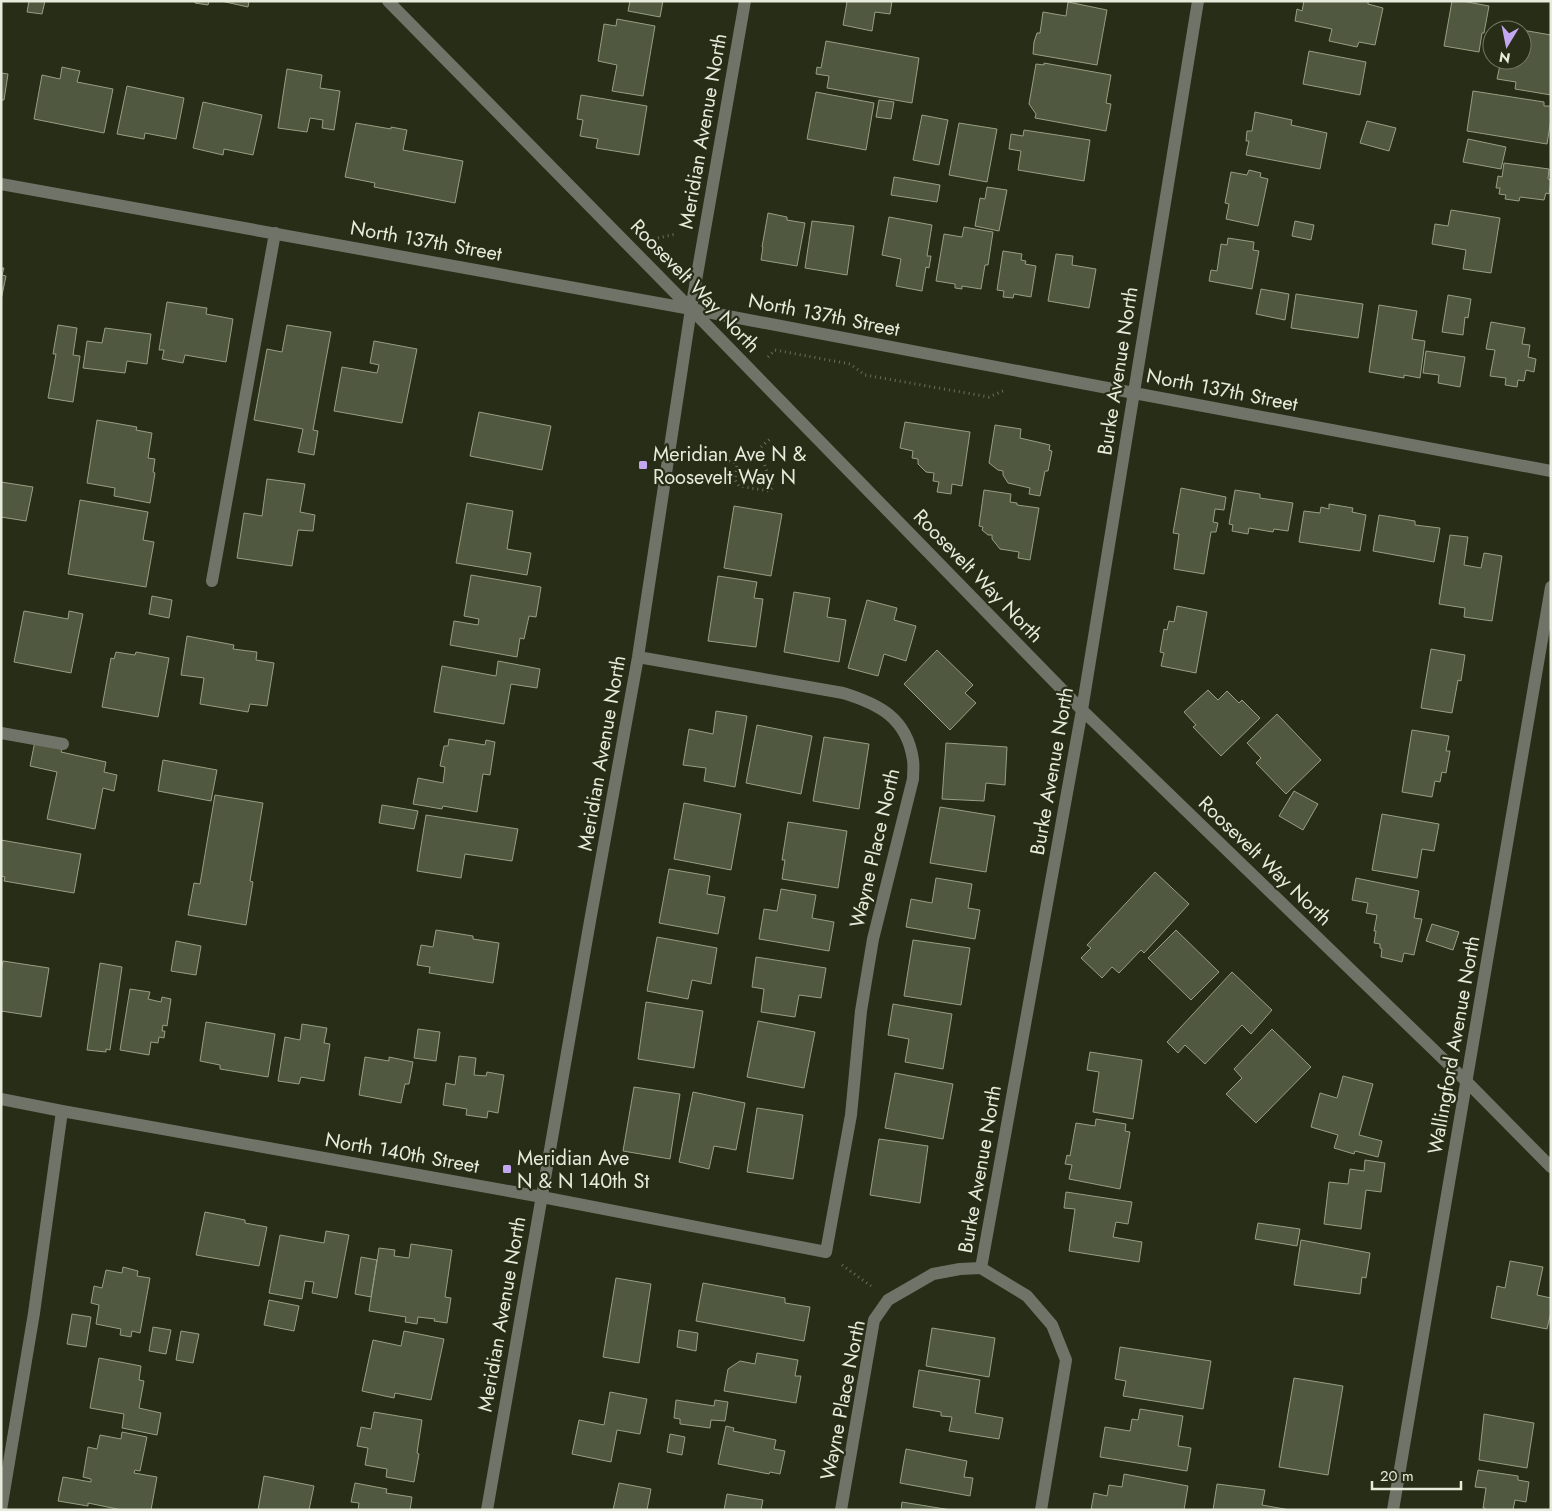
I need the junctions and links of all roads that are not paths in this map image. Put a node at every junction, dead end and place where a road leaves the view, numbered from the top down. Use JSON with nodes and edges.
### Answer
{"nodes":[{"id":1,"x":388,"y":1,"type":"edge"},
{"id":2,"x":745,"y":1,"type":"edge"},
{"id":3,"x":1198,"y":1,"type":"edge"},
{"id":4,"x":1,"y":184,"type":"edge"},
{"id":5,"x":275,"y":233,"type":"junction"},
{"id":6,"x":691,"y":309,"type":"junction"},
{"id":7,"x":1134,"y":393,"type":"junction"},
{"id":8,"x":1551,"y":471,"type":"edge"},
{"id":9,"x":212,"y":581,"type":"dead end"},
{"id":10,"x":1551,"y":586,"type":"edge"},
{"id":11,"x":638,"y":657,"type":"junction"},
{"id":12,"x":1082,"y":710,"type":"junction"},
{"id":13,"x":1,"y":733,"type":"edge"},
{"id":14,"x":63,"y":744,"type":"dead end"},
{"id":15,"x":1467,"y":1082,"type":"junction"},
{"id":16,"x":1,"y":1099,"type":"edge"},
{"id":17,"x":62,"y":1111,"type":"junction"},
{"id":18,"x":1551,"y":1167,"type":"edge"},
{"id":19,"x":542,"y":1197,"type":"junction"},
{"id":20,"x":826,"y":1252,"type":"joint"},
{"id":21,"x":981,"y":1268,"type":"junction"},
{"id":22,"x":1,"y":1510,"type":"edge"},
{"id":23,"x":487,"y":1510,"type":"edge"},
{"id":24,"x":841,"y":1510,"type":"edge"},
{"id":25,"x":1041,"y":1510,"type":"edge"},
{"id":26,"x":1393,"y":1510,"type":"edge"}],
"edges":[{"from":1,"to":6,"type":"street","name":"Roosevelt Way North"},
{"from":2,"to":6,"type":"street","name":"Meridian Avenue North"},
{"from":3,"to":7,"type":"street","name":"Burke Avenue North"},
{"from":4,"to":5,"type":"street","name":"North 137th Street"},
{"from":5,"to":6,"type":"street","name":"North 137th Street"},
{"from":5,"to":9,"type":"street"},
{"from":6,"to":7,"type":"street","name":"North 137th Street"},
{"from":6,"to":11,"type":"street","name":"Meridian Avenue North"},
{"from":6,"to":12,"type":"street","name":"Roosevelt Way North"},
{"from":7,"to":8,"type":"street","name":"North 137th Street"},
{"from":7,"to":12,"type":"street","name":"Burke Avenue North"},
{"from":10,"to":15,"type":"street","name":"Wallingford Avenue North"},
{"from":11,"to":19,"type":"street","name":"Meridian Avenue North"},
{"from":11,"to":20,"type":"street","name":"Wayne Place North"},
{"from":12,"to":15,"type":"street","name":"Roosevelt Way North"},
{"from":12,"to":21,"type":"street","name":"Burke Avenue North"},
{"from":13,"to":14,"type":"street"},
{"from":15,"to":18,"type":"street","name":"Roosevelt Way North"},
{"from":15,"to":26,"type":"street","name":"Wallingford Avenue North"},
{"from":16,"to":17,"type":"street","name":"North 140th Street"},
{"from":17,"to":19,"type":"street","name":"North 140th Street"},
{"from":17,"to":22,"type":"street"},
{"from":19,"to":20,"type":"street","name":"North 140th Street"},
{"from":19,"to":23,"type":"street","name":"Meridian Avenue North"},
{"from":21,"to":24,"type":"street","name":"Wayne Place North"},
{"from":21,"to":25,"type":"street","name":"Burke Avenue North"}]}
